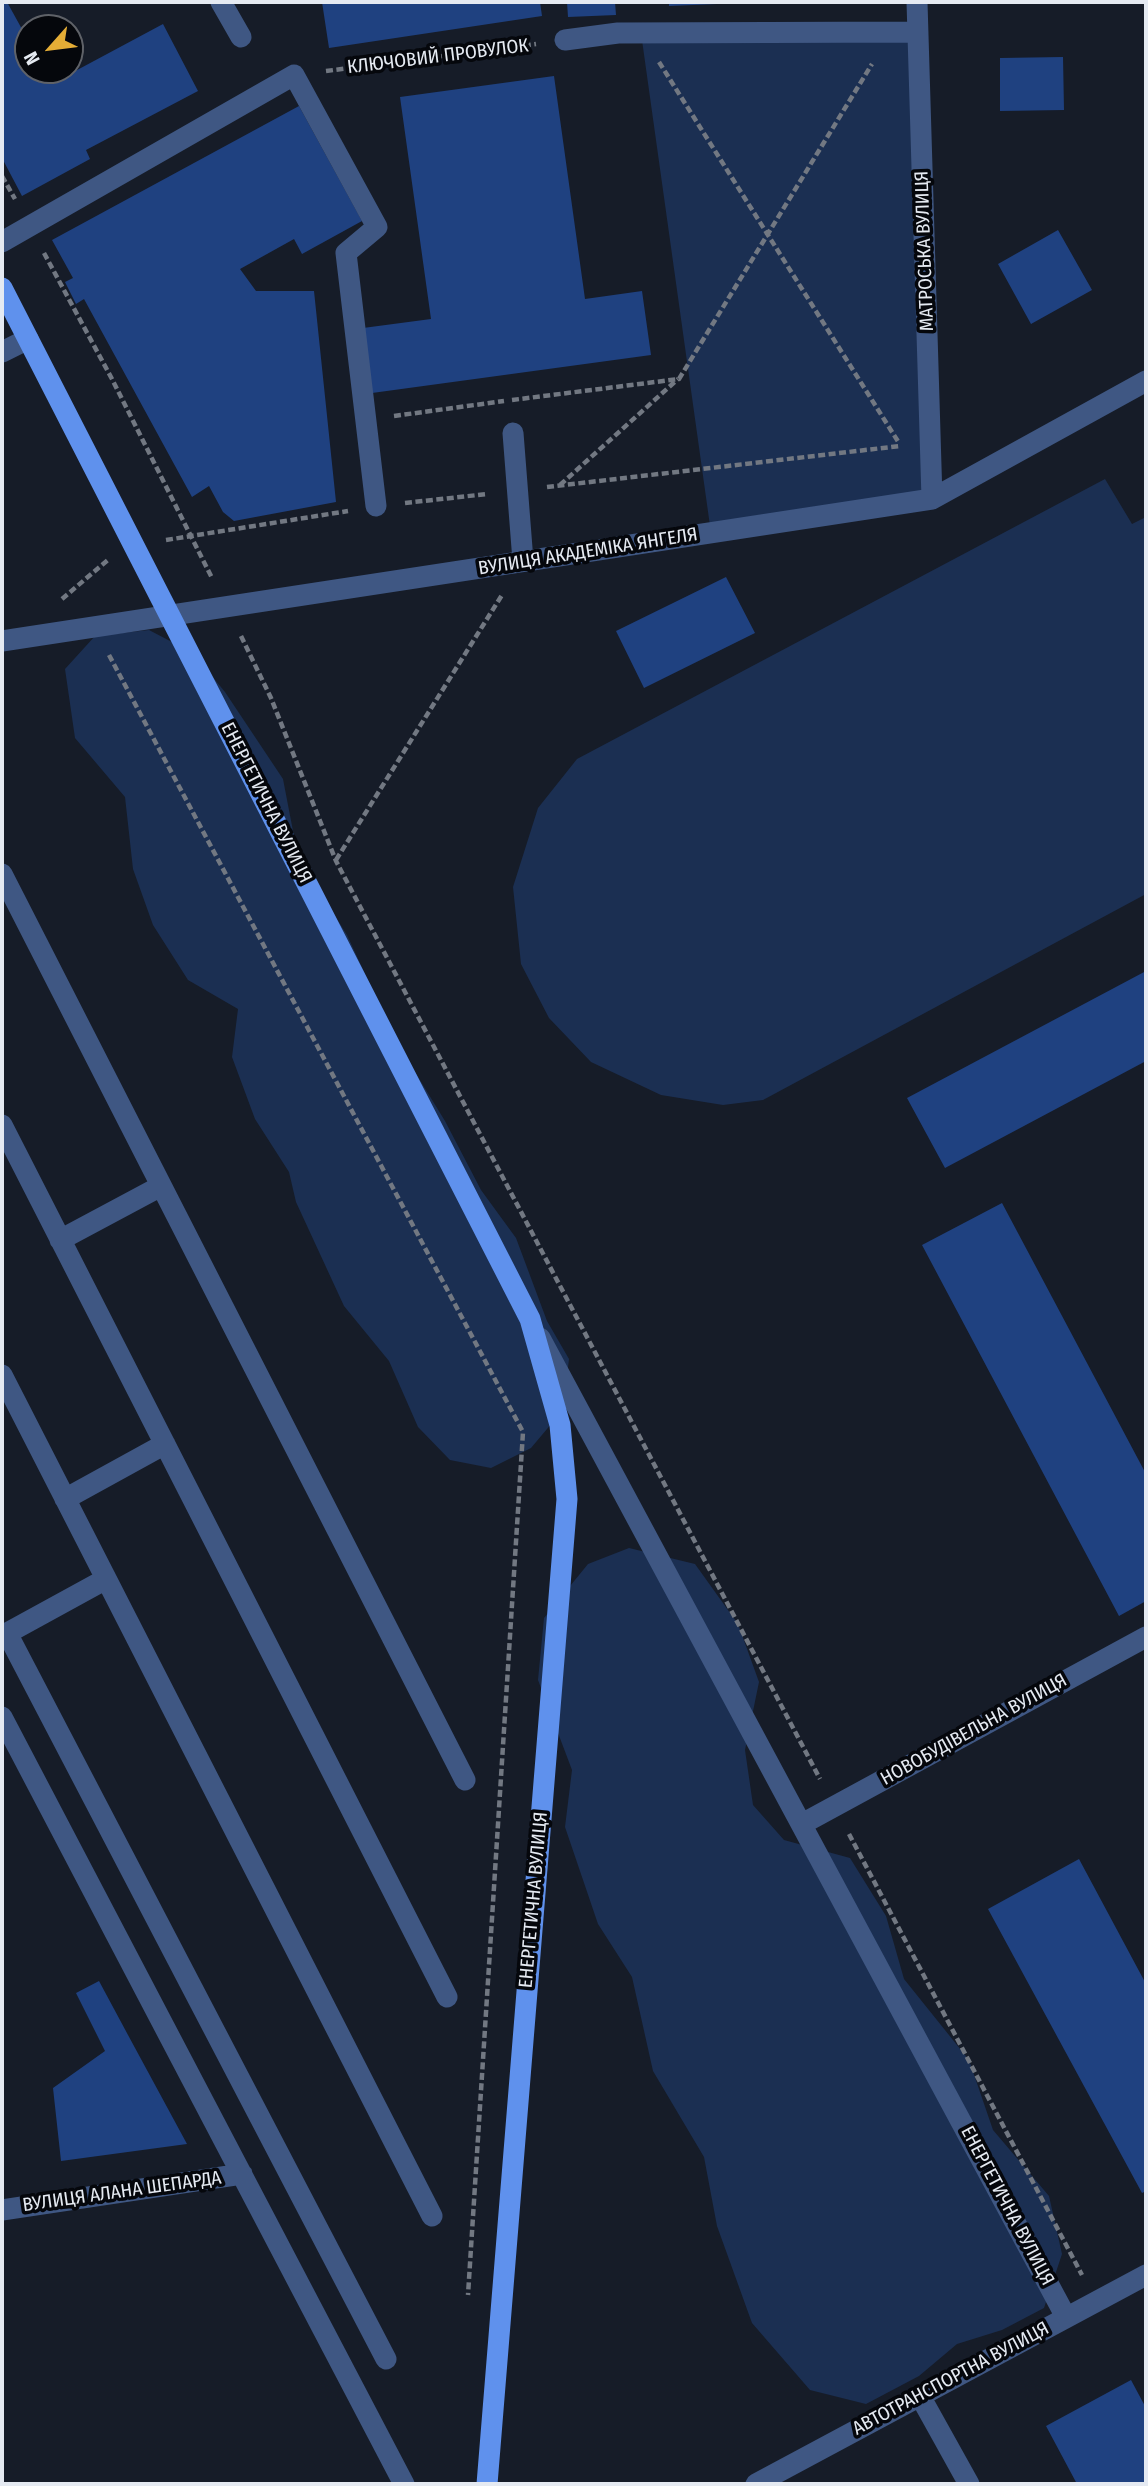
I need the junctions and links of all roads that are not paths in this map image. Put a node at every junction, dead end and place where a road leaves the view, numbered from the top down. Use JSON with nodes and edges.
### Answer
{"nodes":[{"id":1,"x":221,"y":2,"type":"edge"},
{"id":2,"x":917,"y":2,"type":"edge"},
{"id":3,"x":918,"y":32,"type":"junction"},
{"id":4,"x":241,"y":37,"type":"dead end"},
{"id":5,"x":565,"y":40,"type":"road end"},
{"id":6,"x":2,"y":242,"type":"edge"},
{"id":7,"x":2,"y":288,"type":"edge"},
{"id":8,"x":28,"y":339,"type":"junction"},
{"id":9,"x":2,"y":352,"type":"edge"},
{"id":10,"x":1146,"y":382,"type":"edge"},
{"id":11,"x":513,"y":433,"type":"dead end"},
{"id":12,"x":932,"y":499,"type":"junction"},
{"id":13,"x":376,"y":506,"type":"road end"},
{"id":14,"x":523,"y":561,"type":"junction"},
{"id":15,"x":170,"y":616,"type":"junction"},
{"id":16,"x":2,"y":641,"type":"edge"},
{"id":17,"x":2,"y":874,"type":"edge"},
{"id":18,"x":2,"y":1125,"type":"edge"},
{"id":19,"x":161,"y":1186,"type":"junction"},
{"id":20,"x":60,"y":1240,"type":"junction"},
{"id":21,"x":530,"y":1319,"type":"junction"},
{"id":22,"x":2,"y":1375,"type":"edge"},
{"id":23,"x":165,"y":1444,"type":"junction"},
{"id":24,"x":65,"y":1499,"type":"junction"},
{"id":25,"x":106,"y":1579,"type":"junction"},
{"id":26,"x":5,"y":1634,"type":"edge"},
{"id":27,"x":1146,"y":1636,"type":"edge"},
{"id":28,"x":2,"y":1717,"type":"edge"},
{"id":29,"x":465,"y":1780,"type":"dead end"},
{"id":30,"x":802,"y":1824,"type":"junction"},
{"id":31,"x":447,"y":1997,"type":"dead end"},
{"id":32,"x":242,"y":2174,"type":"junction"},
{"id":33,"x":2,"y":2210,"type":"edge"},
{"id":34,"x":432,"y":2216,"type":"dead end"},
{"id":35,"x":1146,"y":2275,"type":"edge"},
{"id":36,"x":1066,"y":2317,"type":"junction"},
{"id":37,"x":386,"y":2359,"type":"dead end"},
{"id":38,"x":920,"y":2396,"type":"junction"},
{"id":39,"x":404,"y":2484,"type":"edge"},
{"id":40,"x":487,"y":2484,"type":"edge"},
{"id":41,"x":756,"y":2484,"type":"edge"},
{"id":42,"x":969,"y":2484,"type":"edge"}],
"edges":[{"from":1,"to":4,"type":"street"},
{"from":2,"to":3,"type":"street","name":"МАТРОСЬКА ВУЛИЦЯ"},
{"from":3,"to":5,"type":"street"},
{"from":3,"to":12,"type":"street","name":"МАТРОСЬКА ВУЛИЦЯ"},
{"from":6,"to":13,"type":"street"},
{"from":7,"to":8,"type":"main road","name":"ЕНЕРГЕТИЧНА ВУЛИЦЯ"},
{"from":8,"to":9,"type":"street"},
{"from":8,"to":15,"type":"main road","name":"ЕНЕРГЕТИЧНА ВУЛИЦЯ"},
{"from":10,"to":12,"type":"street","name":"ВУЛИЦЯ АКАДЕМІКА ЯНГЕЛЯ"},
{"from":11,"to":14,"type":"street"},
{"from":12,"to":14,"type":"street","name":"ВУЛИЦЯ АКАДЕМІКА ЯНГЕЛЯ"},
{"from":14,"to":15,"type":"street","name":"ВУЛИЦЯ АКАДЕМІКА ЯНГЕЛЯ"},
{"from":15,"to":16,"type":"street","name":"ВУЛИЦЯ АКАДЕМІКА ЯНГЕЛЯ"},
{"from":15,"to":21,"type":"main road","name":"ЕНЕРГЕТИЧНА ВУЛИЦЯ"},
{"from":17,"to":19,"type":"street"},
{"from":18,"to":20,"type":"street"},
{"from":19,"to":20,"type":"street"},
{"from":19,"to":29,"type":"street"},
{"from":20,"to":23,"type":"street"},
{"from":21,"to":30,"type":"street","name":"ЕНЕРГЕТИЧНА ВУЛИЦЯ"},
{"from":21,"to":40,"type":"main road","name":"ЕНЕРГЕТИЧНА ВУЛИЦЯ"},
{"from":22,"to":24,"type":"street"},
{"from":23,"to":24,"type":"street"},
{"from":23,"to":31,"type":"street"},
{"from":24,"to":25,"type":"street"},
{"from":25,"to":26,"type":"street"},
{"from":25,"to":34,"type":"street"},
{"from":26,"to":37,"type":"street"},
{"from":27,"to":30,"type":"street","name":"НОВОБУДІВЕЛЬНА ВУЛИЦЯ"},
{"from":28,"to":32,"type":"street"},
{"from":30,"to":36,"type":"street","name":"ЕНЕРГЕТИЧНА ВУЛИЦЯ"},
{"from":32,"to":33,"type":"street","name":"ВУЛИЦЯ АЛАНА ШЕПАРДА"},
{"from":32,"to":39,"type":"street"},
{"from":35,"to":36,"type":"street","name":"АВТОТРАНСПОРТНА ВУЛИЦЯ"},
{"from":36,"to":38,"type":"street","name":"АВТОТРАНСПОРТНА ВУЛИЦЯ"},
{"from":38,"to":41,"type":"street","name":"АВТОТРАНСПОРТНА ВУЛИЦЯ"},
{"from":38,"to":42,"type":"street"}]}
